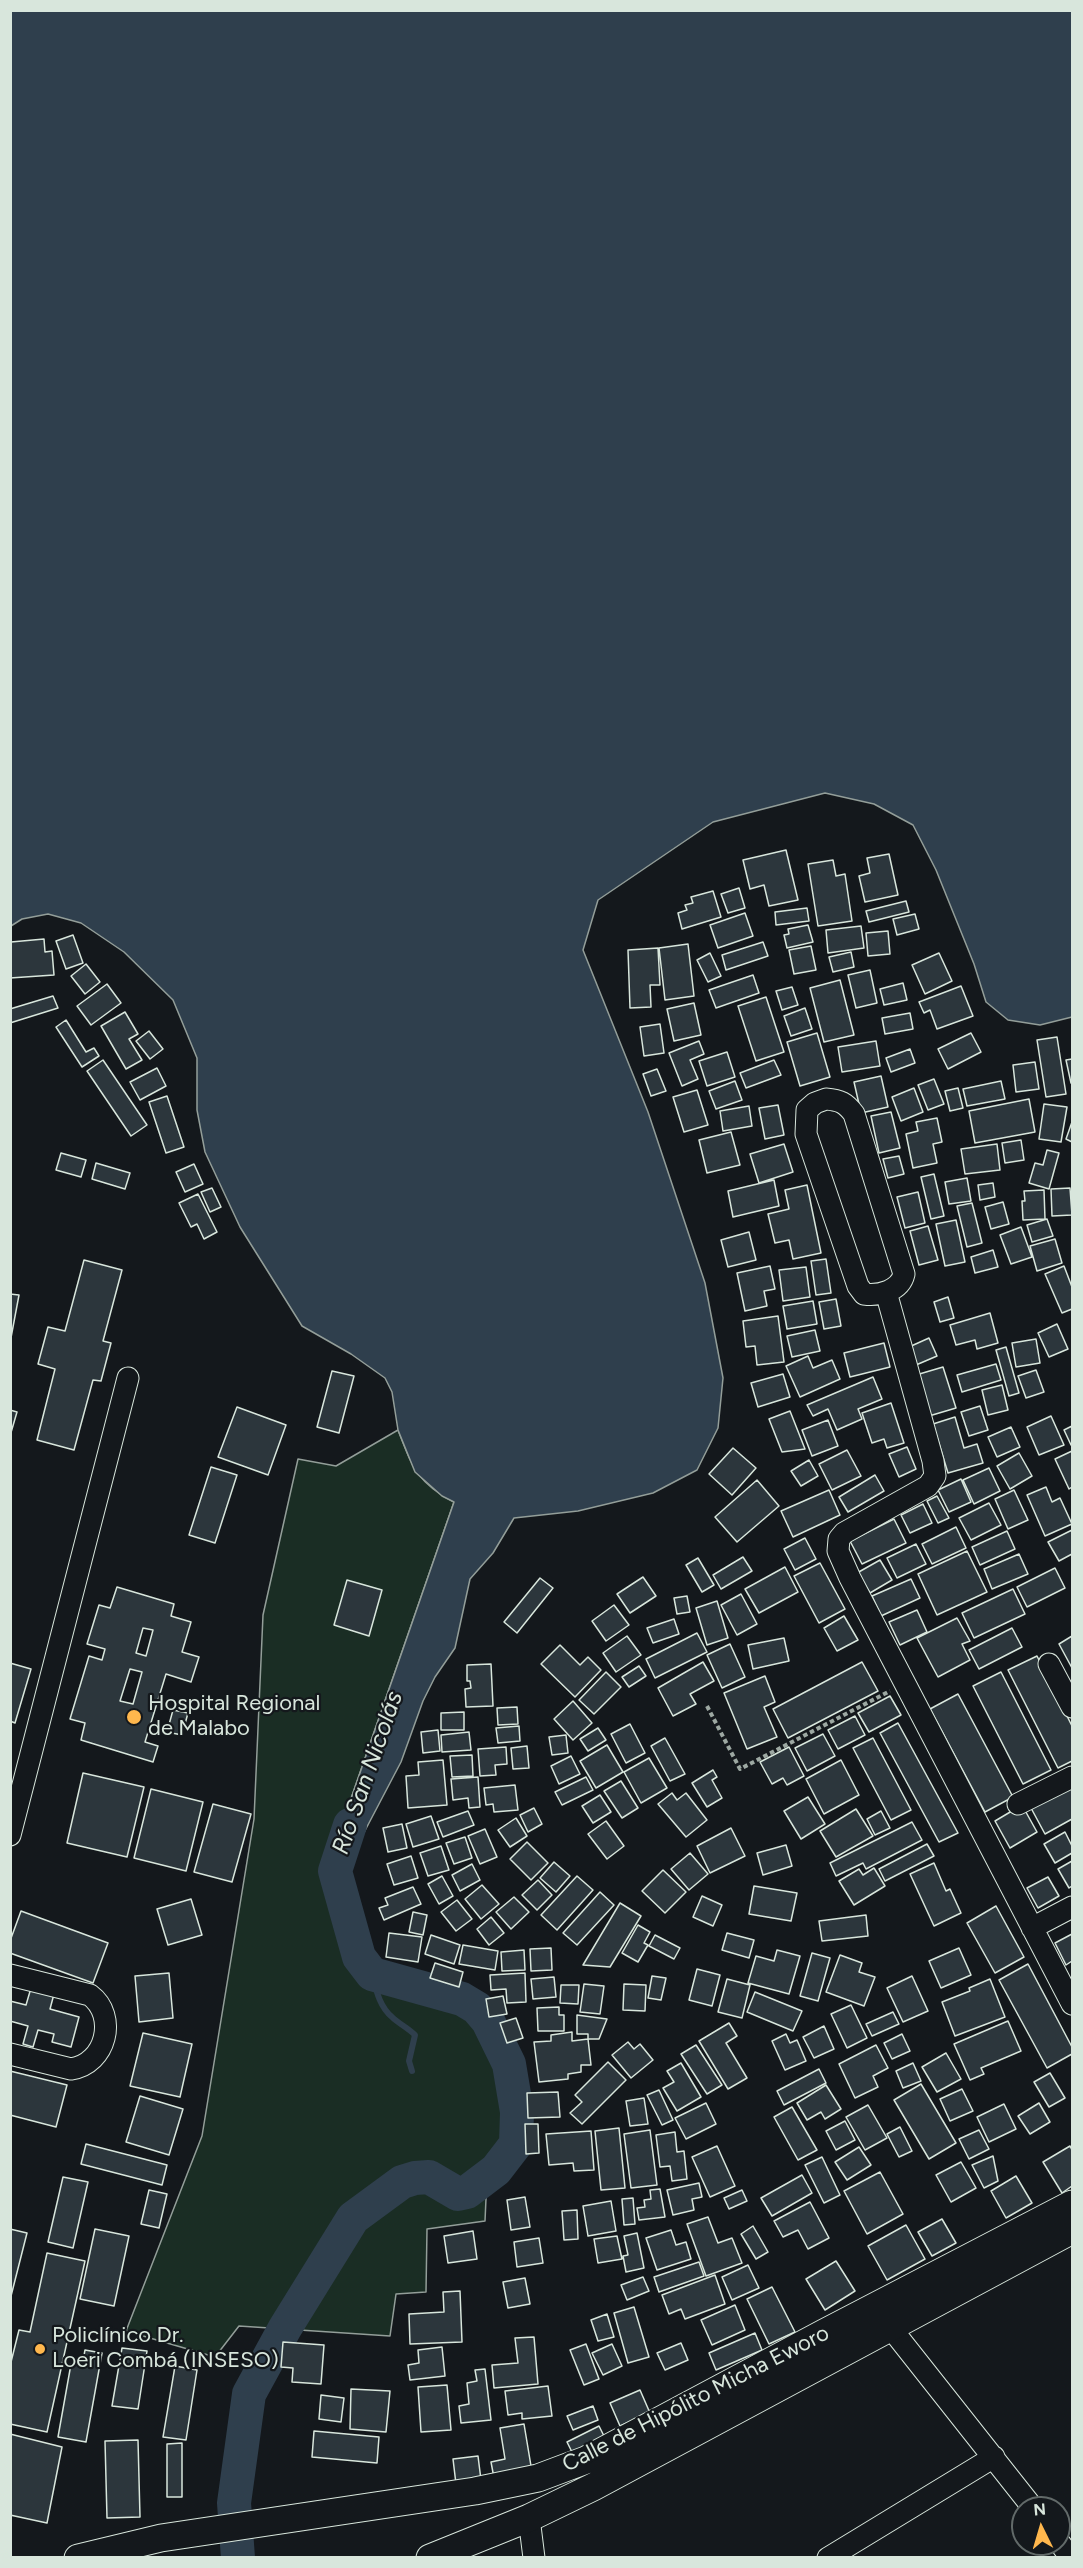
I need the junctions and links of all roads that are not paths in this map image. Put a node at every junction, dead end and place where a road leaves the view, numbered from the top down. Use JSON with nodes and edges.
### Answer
{"nodes":[{"id":1,"x":886,"y":1292,"type":"junction"},
{"id":2,"x":128,"y":1378,"type":"dead end"},
{"id":3,"x":1049,"y":1664,"type":"dead end"},
{"id":4,"x":1072,"y":1707,"type":"edge"},
{"id":5,"x":1072,"y":1777,"type":"edge"},
{"id":6,"x":1018,"y":1804,"type":"dead end"},
{"id":7,"x":10,"y":1835,"type":"edge"},
{"id":8,"x":1072,"y":1907,"type":"edge"},
{"id":9,"x":1032,"y":1928,"type":"junction"},
{"id":10,"x":10,"y":1975,"type":"edge"},
{"id":11,"x":1072,"y":2004,"type":"edge"},
{"id":12,"x":10,"y":2054,"type":"edge"},
{"id":13,"x":1072,"y":2204,"type":"edge"},
{"id":14,"x":1072,"y":2230,"type":"edge"},
{"id":15,"x":890,"y":2327,"type":"junction"},
{"id":16,"x":994,"y":2457,"type":"junction"},
{"id":17,"x":1024,"y":2496,"type":"edge"},
{"id":18,"x":529,"y":2518,"type":"junction"},
{"id":19,"x":78,"y":2558,"type":"edge"},
{"id":20,"x":430,"y":2558,"type":"edge"},
{"id":21,"x":534,"y":2558,"type":"edge"},
{"id":22,"x":828,"y":2558,"type":"edge"}],
"edges":[{"from":1,"to":1,"type":"street"},
{"from":1,"to":9,"type":"street"},
{"from":2,"to":7,"type":"street"},
{"from":3,"to":4,"type":"street"},
{"from":5,"to":6,"type":"street"},
{"from":8,"to":9,"type":"street"},
{"from":9,"to":11,"type":"street"},
{"from":10,"to":12,"type":"street"},
{"from":13,"to":19,"type":"main road","name":"Calle de Hipólito Micha Eworo"},
{"from":14,"to":15,"type":"main road","name":"Calle de Hipólito Micha Eworo"},
{"from":15,"to":16,"type":"street"},
{"from":15,"to":18,"type":"main road","name":"Calle de Hipólito Micha Eworo"},
{"from":16,"to":17,"type":"street"},
{"from":16,"to":22,"type":"street"},
{"from":18,"to":20,"type":"main road","name":"Calle de Hipólito Micha Eworo"},
{"from":18,"to":21,"type":"street"}]}
